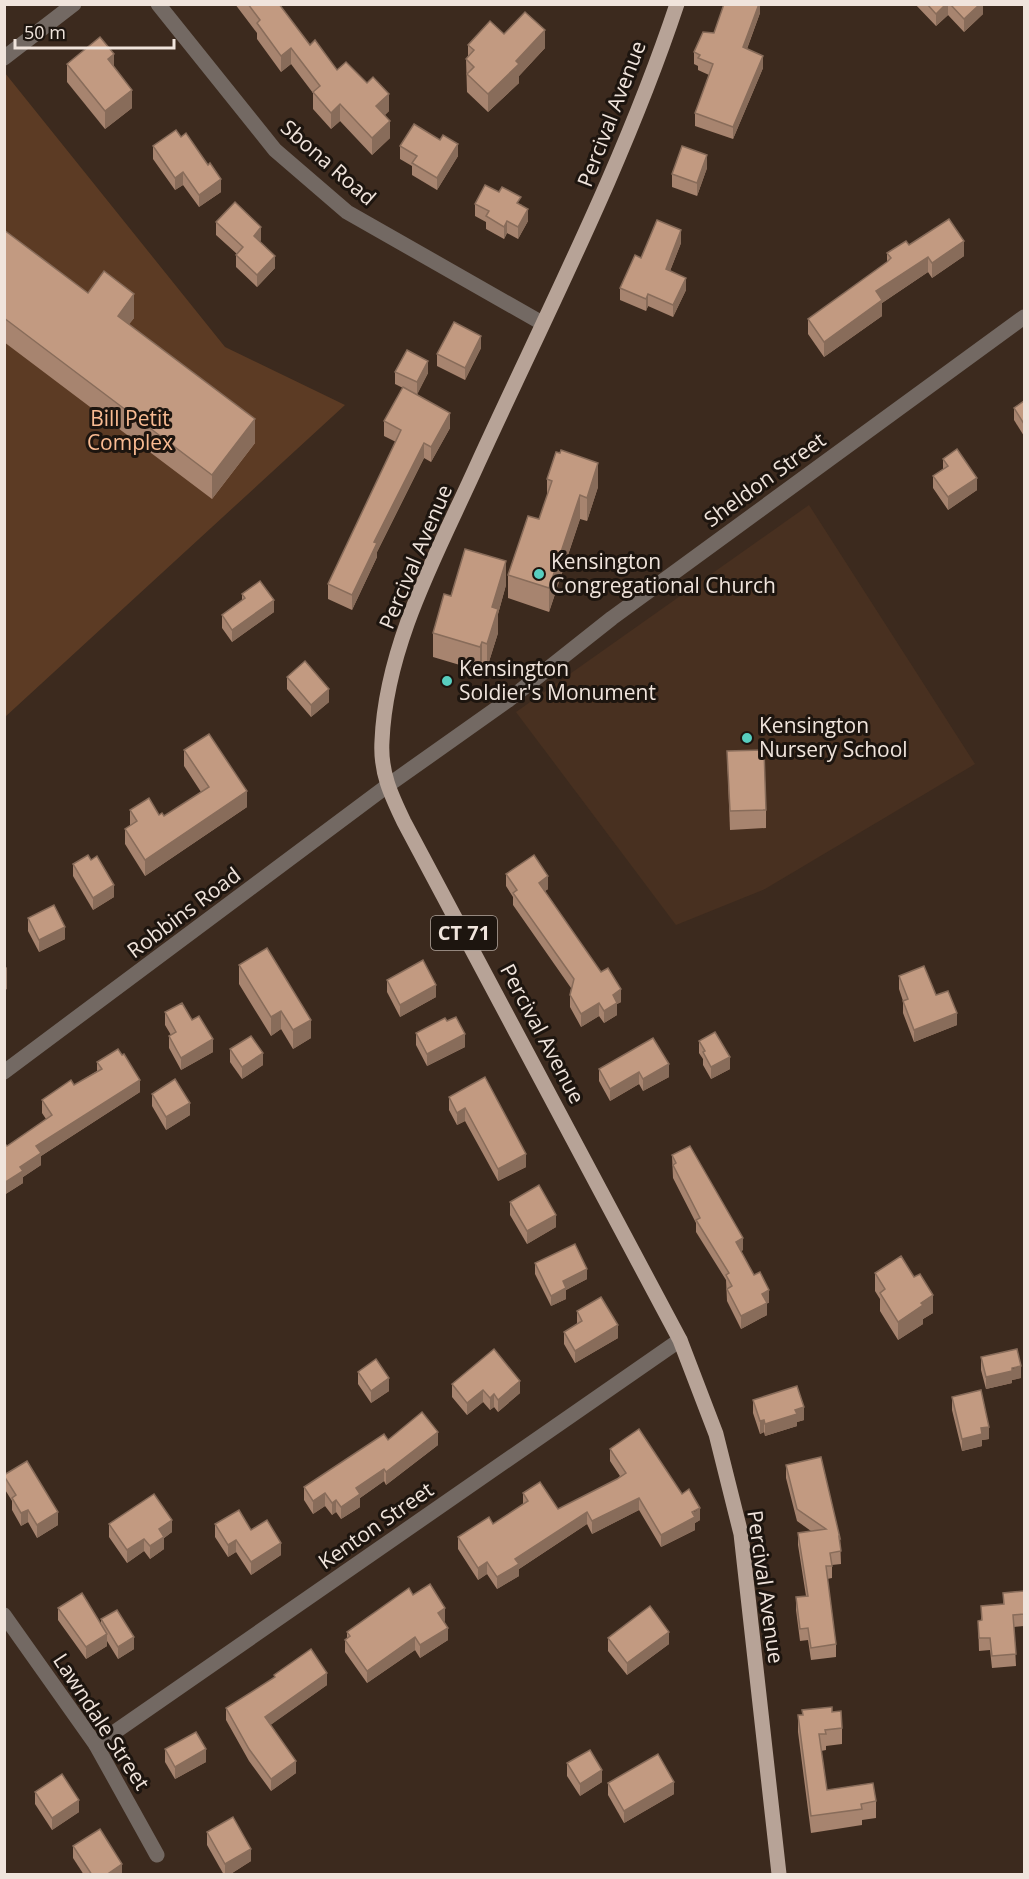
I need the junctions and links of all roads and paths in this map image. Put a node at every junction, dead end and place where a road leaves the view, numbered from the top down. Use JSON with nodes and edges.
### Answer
{"nodes":[{"id":1,"x":74,"y":4,"type":"edge"},
{"id":2,"x":158,"y":4,"type":"edge"},
{"id":3,"x":677,"y":4,"type":"edge"},
{"id":4,"x":4,"y":58,"type":"edge"},
{"id":5,"x":1024,"y":317,"type":"edge"},
{"id":6,"x":542,"y":323,"type":"junction"},
{"id":7,"x":387,"y":786,"type":"junction"},
{"id":8,"x":4,"y":1072,"type":"edge"},
{"id":9,"x":680,"y":1340,"type":"junction"},
{"id":10,"x":4,"y":1615,"type":"edge"},
{"id":11,"x":96,"y":1745,"type":"junction"},
{"id":12,"x":157,"y":1855,"type":"dead end"},
{"id":13,"x":779,"y":1875,"type":"edge"}],
"edges":[{"from":1,"to":4,"type":"street"},
{"from":2,"to":6,"type":"street","name":"Sbona Road"},
{"from":3,"to":6,"type":"main road","name":"Percival Avenue","number":"CT 71"},
{"from":5,"to":7,"type":"street","name":"Sheldon Street"},
{"from":6,"to":7,"type":"main road","name":"Percival Avenue","number":"CT 71"},
{"from":7,"to":8,"type":"street","name":"Robbins Road"},
{"from":7,"to":9,"type":"main road","name":"Percival Avenue","number":"CT 71"},
{"from":9,"to":11,"type":"street","name":"Kenton Street"},
{"from":9,"to":13,"type":"main road","name":"Percival Avenue","number":"CT 71"},
{"from":10,"to":11,"type":"street","name":"Lawndale Street"},
{"from":11,"to":12,"type":"street","name":"Lawndale Street"}]}
